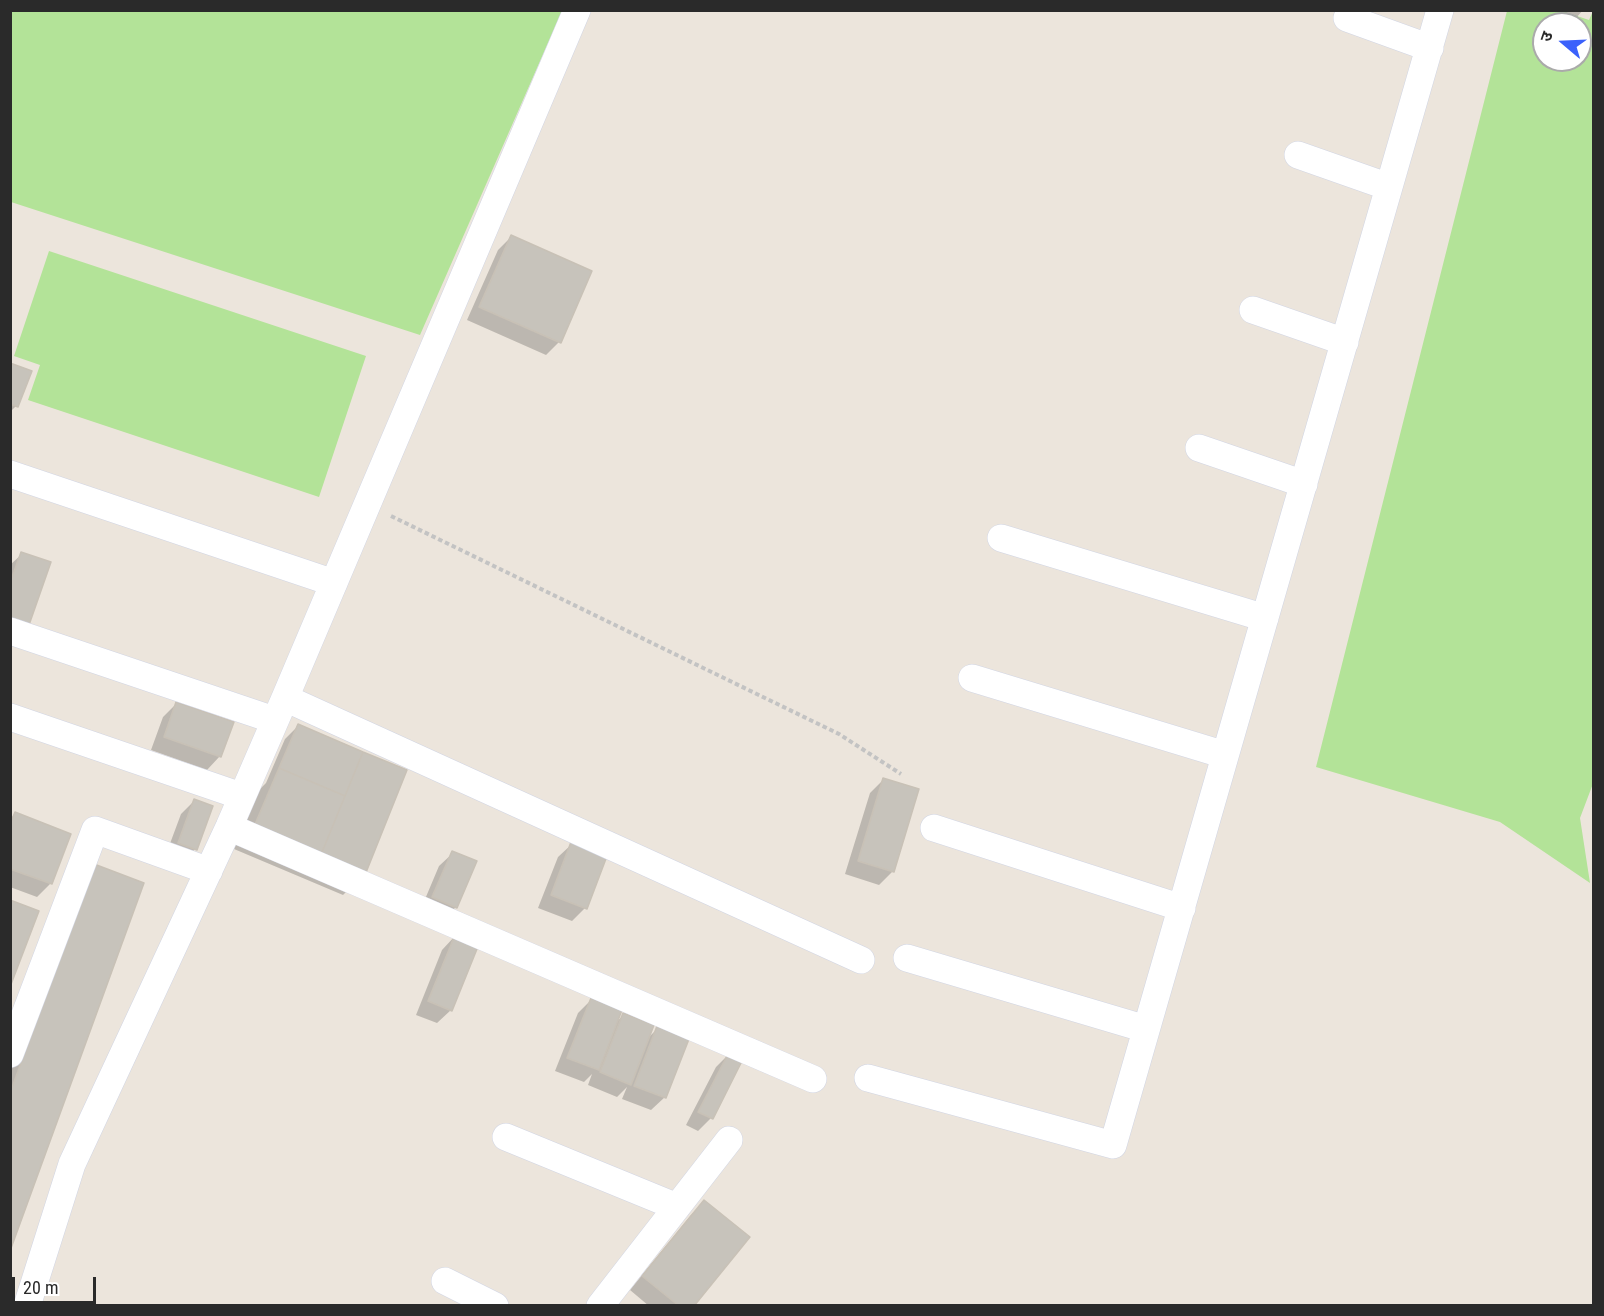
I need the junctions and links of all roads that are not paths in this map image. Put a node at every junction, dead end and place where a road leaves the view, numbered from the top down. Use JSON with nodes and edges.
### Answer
{"nodes":[{"id":1,"x":577,"y":10,"type":"edge"},
{"id":2,"x":1440,"y":10,"type":"edge"},
{"id":3,"x":1347,"y":18,"type":"dead end"},
{"id":4,"x":1430,"y":48,"type":"junction"},
{"id":5,"x":1298,"y":155,"type":"dead end"},
{"id":6,"x":1389,"y":187,"type":"junction"},
{"id":7,"x":1252,"y":310,"type":"dead end"},
{"id":8,"x":1345,"y":342,"type":"junction"},
{"id":9,"x":1199,"y":448,"type":"dead end"},
{"id":10,"x":10,"y":474,"type":"edge"},
{"id":11,"x":1304,"y":484,"type":"junction"},
{"id":12,"x":1001,"y":538,"type":"dead end"},
{"id":13,"x":334,"y":583,"type":"junction"},
{"id":14,"x":1265,"y":618,"type":"junction"},
{"id":15,"x":10,"y":631,"type":"edge"},
{"id":16,"x":972,"y":678,"type":"dead end"},
{"id":17,"x":280,"y":709,"type":"junction"},
{"id":18,"x":10,"y":717,"type":"edge"},
{"id":19,"x":1225,"y":755,"type":"junction"},
{"id":20,"x":241,"y":796,"type":"junction"},
{"id":21,"x":229,"y":827,"type":"junction"},
{"id":22,"x":934,"y":828,"type":"dead end"},
{"id":23,"x":208,"y":871,"type":"junction"},
{"id":24,"x":1182,"y":908,"type":"junction"},
{"id":25,"x":907,"y":958,"type":"dead end"},
{"id":26,"x":861,"y":960,"type":"dead end"},
{"id":27,"x":1146,"y":1029,"type":"junction"},
{"id":28,"x":10,"y":1054,"type":"edge"},
{"id":29,"x":868,"y":1078,"type":"dead end"},
{"id":30,"x":813,"y":1079,"type":"dead end"},
{"id":31,"x":506,"y":1137,"type":"dead end"},
{"id":32,"x":729,"y":1140,"type":"dead end"},
{"id":33,"x":677,"y":1207,"type":"junction"},
{"id":34,"x":445,"y":1281,"type":"dead end"},
{"id":35,"x":27,"y":1305,"type":"edge"},
{"id":36,"x":495,"y":1305,"type":"edge"},
{"id":37,"x":600,"y":1305,"type":"edge"}],
"edges":[{"from":1,"to":13,"type":"street"},
{"from":2,"to":4,"type":"street"},
{"from":3,"to":4,"type":"street"},
{"from":4,"to":6,"type":"street"},
{"from":5,"to":6,"type":"street"},
{"from":6,"to":8,"type":"street"},
{"from":7,"to":8,"type":"street"},
{"from":8,"to":11,"type":"street"},
{"from":9,"to":11,"type":"street"},
{"from":10,"to":13,"type":"street"},
{"from":11,"to":14,"type":"street"},
{"from":12,"to":14,"type":"street"},
{"from":13,"to":17,"type":"street"},
{"from":14,"to":19,"type":"street"},
{"from":15,"to":17,"type":"street"},
{"from":16,"to":19,"type":"street"},
{"from":17,"to":20,"type":"street"},
{"from":17,"to":26,"type":"street"},
{"from":18,"to":20,"type":"street"},
{"from":19,"to":24,"type":"street"},
{"from":20,"to":21,"type":"street"},
{"from":21,"to":23,"type":"street"},
{"from":21,"to":30,"type":"street"},
{"from":22,"to":24,"type":"street"},
{"from":23,"to":28,"type":"street"},
{"from":23,"to":35,"type":"street"},
{"from":24,"to":27,"type":"street"},
{"from":25,"to":27,"type":"street"},
{"from":27,"to":29,"type":"street"},
{"from":31,"to":33,"type":"street"},
{"from":32,"to":33,"type":"street"},
{"from":33,"to":37,"type":"street"},
{"from":34,"to":36,"type":"street"}]}
